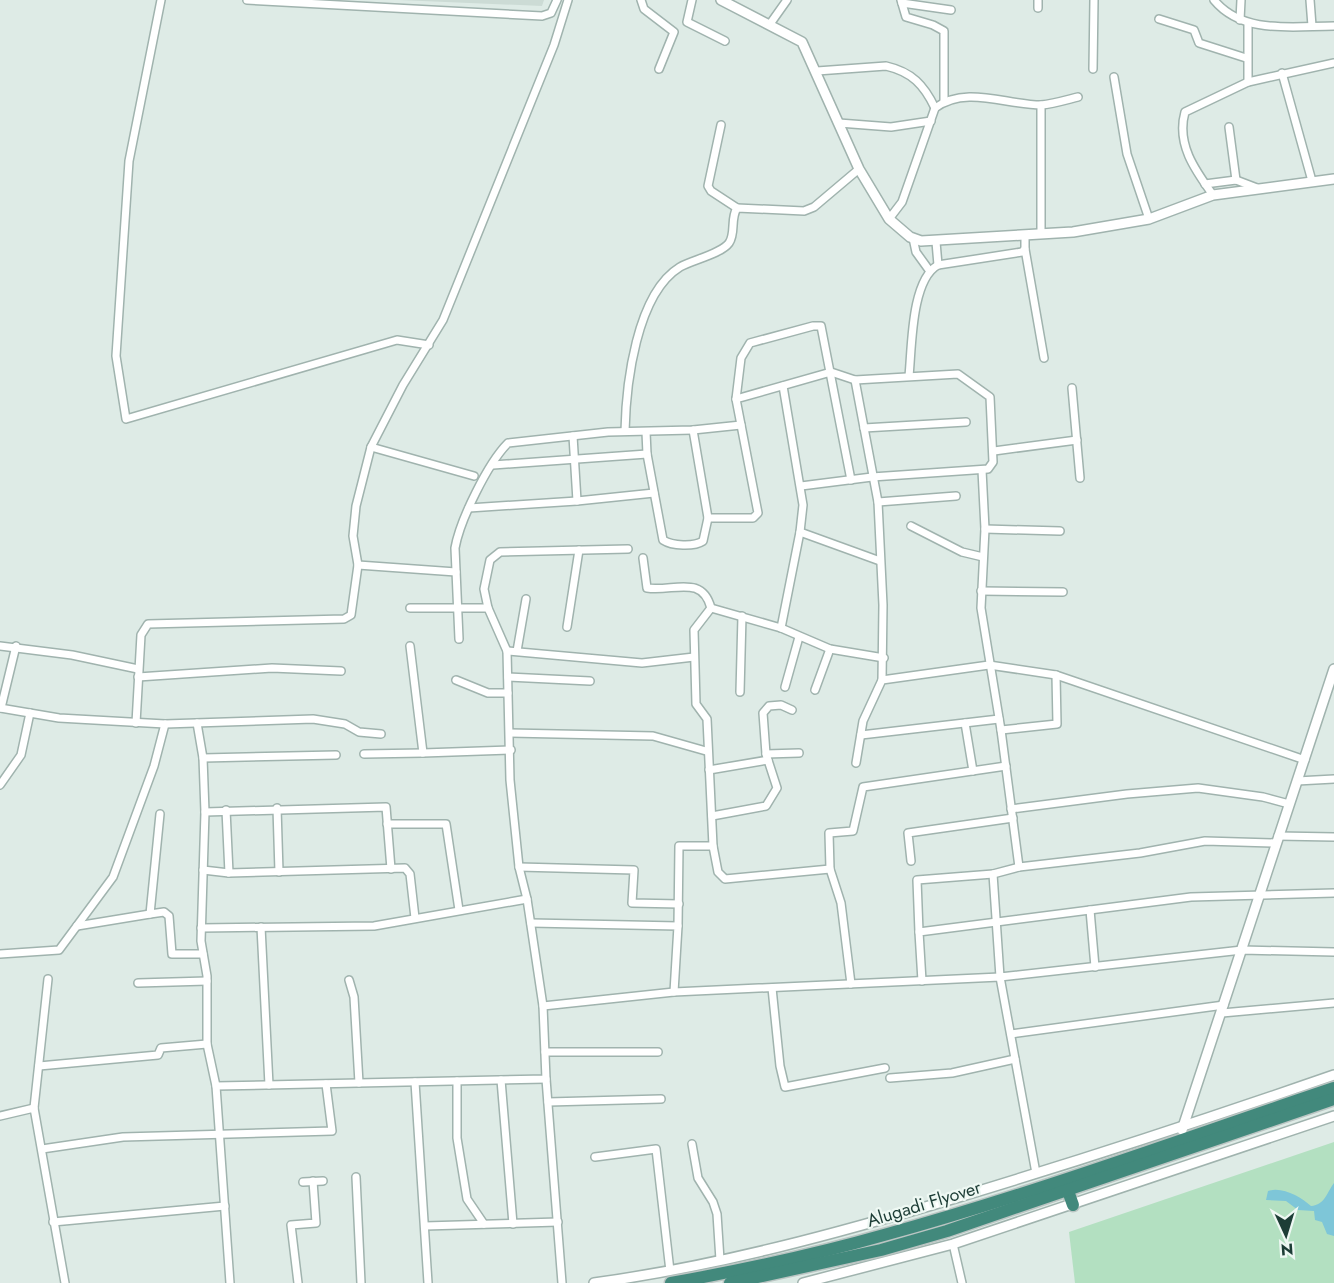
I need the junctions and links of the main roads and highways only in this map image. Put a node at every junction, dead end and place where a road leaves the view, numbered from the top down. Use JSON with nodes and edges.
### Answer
{"nodes":[{"id":1,"x":1334,"y":1088,"type":"edge"},
{"id":2,"x":1334,"y":1099,"type":"edge"},
{"id":3,"x":1068,"y":1191,"type":"junction"},
{"id":4,"x":1073,"y":1205,"type":"road end"},
{"id":5,"x":671,"y":1277,"type":"edge"},
{"id":6,"x":730,"y":1283,"type":"edge"}],
"edges":[{"from":1,"to":5,"type":"highway","name":"Alugadi Flyover"},
{"from":2,"to":3,"type":"highway","name":"Alugadi Flyover"},
{"from":3,"to":4,"type":"highway"},
{"from":3,"to":6,"type":"highway","name":"Alugadi Flyover"}]}
